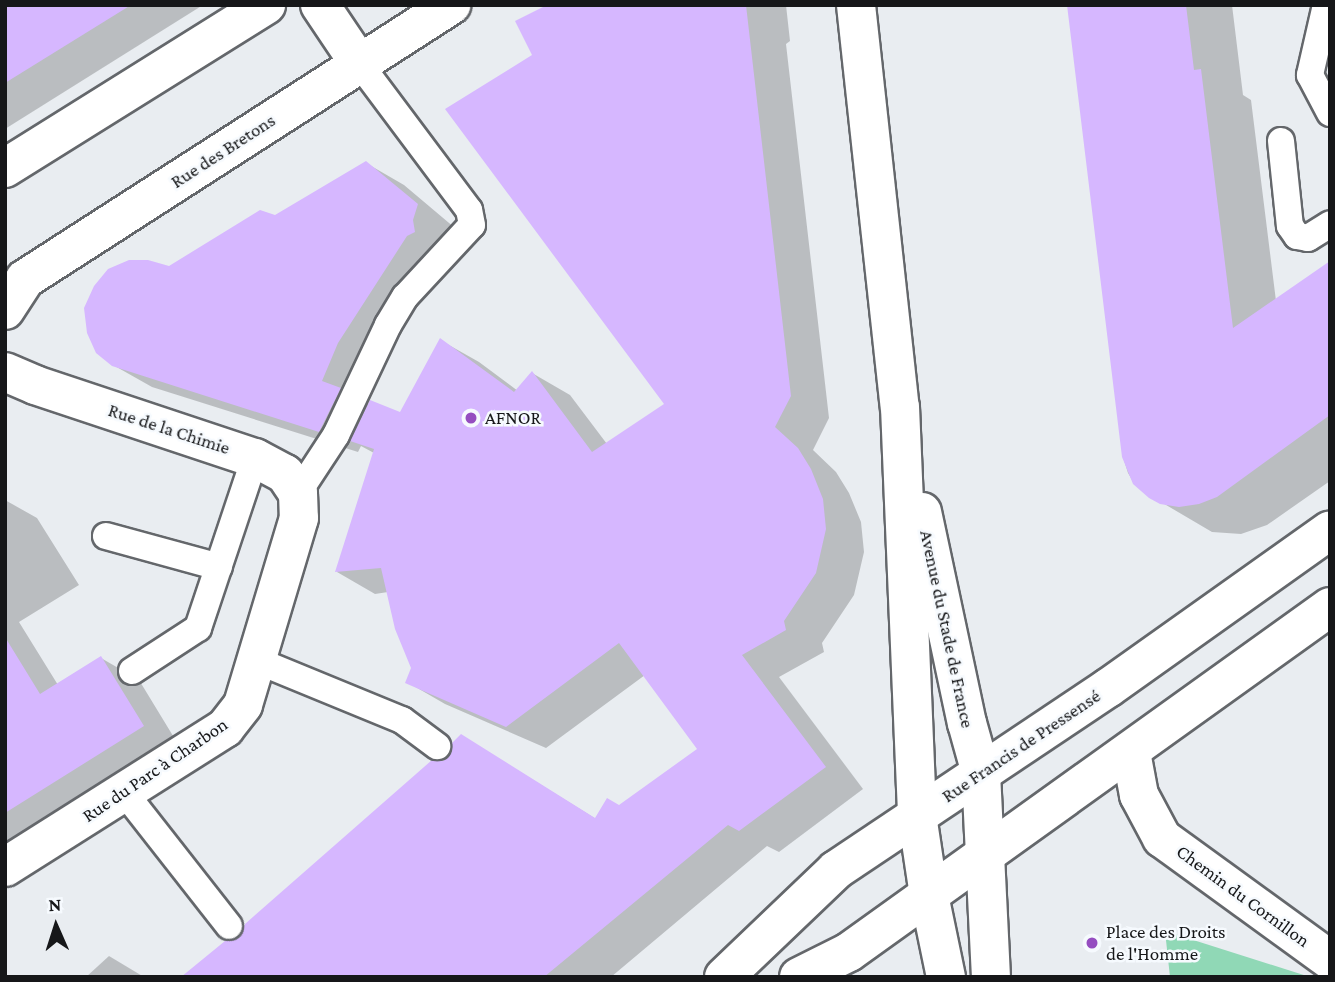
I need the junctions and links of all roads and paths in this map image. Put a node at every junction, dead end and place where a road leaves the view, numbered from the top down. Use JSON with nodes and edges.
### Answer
{"nodes":[{"id":1,"x":266,"y":5,"type":"edge"},
{"id":2,"x":320,"y":5,"type":"edge"},
{"id":3,"x":856,"y":5,"type":"edge"},
{"id":4,"x":1326,"y":5,"type":"edge"},
{"id":5,"x":442,"y":8,"type":"edge"},
{"id":6,"x":359,"y":63,"type":"junction"},
{"id":7,"x":1330,"y":113,"type":"edge"},
{"id":8,"x":1282,"y":141,"type":"dead end"},
{"id":9,"x":5,"y":169,"type":"edge"},
{"id":10,"x":1330,"y":224,"type":"edge"},
{"id":11,"x":5,"y":310,"type":"edge"},
{"id":12,"x":5,"y":372,"type":"edge"},
{"id":13,"x":900,"y":407,"type":"junction"},
{"id":14,"x":255,"y":458,"type":"junction"},
{"id":15,"x":298,"y":506,"type":"junction"},
{"id":16,"x":1330,"y":530,"type":"edge"},
{"id":17,"x":106,"y":536,"type":"dead end"},
{"id":18,"x":219,"y":567,"type":"junction"},
{"id":19,"x":1330,"y":607,"type":"edge"},
{"id":20,"x":258,"y":661,"type":"junction"},
{"id":21,"x":132,"y":671,"type":"dead end"},
{"id":22,"x":437,"y":746,"type":"dead end"},
{"id":23,"x":1131,"y":752,"type":"junction"},
{"id":24,"x":981,"y":773,"type":"junction"},
{"id":25,"x":124,"y":792,"type":"junction"},
{"id":26,"x":917,"y":815,"type":"junction"},
{"id":27,"x":984,"y":857,"type":"junction"},
{"id":28,"x":5,"y":867,"type":"edge"},
{"id":29,"x":929,"y":895,"type":"junction"},
{"id":30,"x":229,"y":926,"type":"dead end"},
{"id":31,"x":1330,"y":960,"type":"edge"},
{"id":32,"x":724,"y":977,"type":"edge"},
{"id":33,"x":799,"y":977,"type":"edge"},
{"id":34,"x":946,"y":977,"type":"edge"},
{"id":35,"x":991,"y":977,"type":"edge"}],
"edges":[{"from":1,"to":9,"type":"street"},
{"from":2,"to":6,"type":"street"},
{"from":3,"to":13,"type":"street","name":"Avenue du Stade de France"},
{"from":4,"to":7,"type":"lane"},
{"from":5,"to":6,"type":"street","name":"Rue des Bretons"},
{"from":6,"to":11,"type":"street","name":"Rue des Bretons"},
{"from":6,"to":15,"type":"lane"},
{"from":8,"to":10,"type":"lane"},
{"from":12,"to":14,"type":"street","name":"Rue de la Chimie"},
{"from":13,"to":24,"type":"street","name":"Avenue du Stade de France"},
{"from":13,"to":26,"type":"street","name":"Avenue du Stade de France"},
{"from":14,"to":15,"type":"street","name":"Rue de la Chimie"},
{"from":14,"to":18,"type":"lane"},
{"from":15,"to":20,"type":"street","name":"Rue du Parc à Charbon"},
{"from":16,"to":24,"type":"street","name":"Rue Francis de Pressensé"},
{"from":17,"to":18,"type":"lane"},
{"from":18,"to":21,"type":"lane"},
{"from":19,"to":23,"type":"street"},
{"from":20,"to":22,"type":"lane"},
{"from":20,"to":25,"type":"street","name":"Rue du Parc à Charbon"},
{"from":23,"to":27,"type":"street"},
{"from":23,"to":31,"type":"street","name":"Chemin du Cornillon"},
{"from":24,"to":26,"type":"street","name":"Rue Francis de Pressensé"},
{"from":24,"to":27,"type":"street","name":"Avenue du Stade de France"},
{"from":25,"to":28,"type":"street","name":"Rue du Parc à Charbon"},
{"from":25,"to":30,"type":"lane"},
{"from":26,"to":29,"type":"street","name":"Avenue du Stade de France"},
{"from":26,"to":32,"type":"street","name":"Rue Francis de Pressensé"},
{"from":27,"to":29,"type":"street"},
{"from":27,"to":35,"type":"street","name":"Avenue du Stade de France"},
{"from":29,"to":33,"type":"street"},
{"from":29,"to":34,"type":"street","name":"Avenue du Stade de France"}]}
